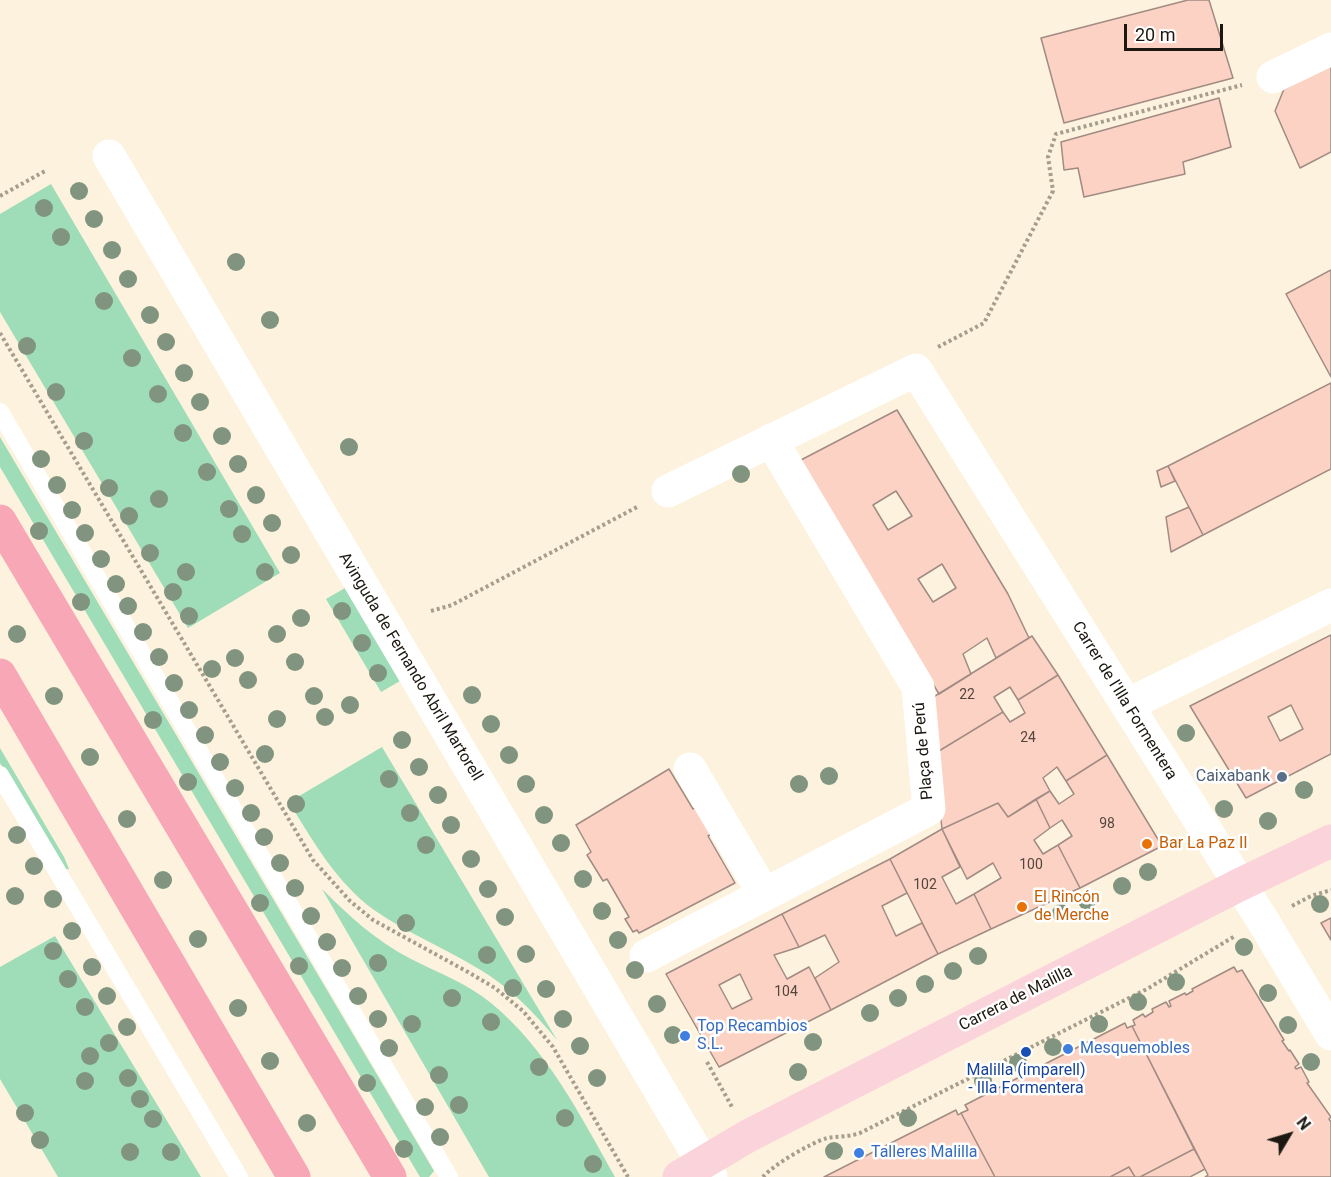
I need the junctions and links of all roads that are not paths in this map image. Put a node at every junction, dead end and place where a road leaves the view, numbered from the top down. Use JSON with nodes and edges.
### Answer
{"nodes":[{"id":1,"x":1331,"y":48,"type":"edge"},
{"id":2,"x":1273,"y":77,"type":"road end"},
{"id":3,"x":109,"y":156,"type":"dead end"},
{"id":4,"x":0,"y":412,"type":"edge"},
{"id":5,"x":771,"y":440,"type":"junction"},
{"id":6,"x":668,"y":491,"type":"road end"},
{"id":7,"x":0,"y":521,"type":"edge"},
{"id":8,"x":1331,"y":605,"type":"edge"},
{"id":9,"x":0,"y":675,"type":"edge"},
{"id":10,"x":1127,"y":705,"type":"junction"},
{"id":11,"x":690,"y":769,"type":"dead end"},
{"id":12,"x":0,"y":775,"type":"edge"},
{"id":13,"x":1331,"y":841,"type":"edge"},
{"id":14,"x":1239,"y":885,"type":"junction"},
{"id":15,"x":764,"y":894,"type":"junction"},
{"id":16,"x":646,"y":956,"type":"dead end"},
{"id":17,"x":1331,"y":1034,"type":"edge"},
{"id":18,"x":697,"y":1174,"type":"edge"},
{"id":19,"x":239,"y":1177,"type":"edge"},
{"id":20,"x":294,"y":1177,"type":"edge"},
{"id":21,"x":390,"y":1177,"type":"edge"},
{"id":22,"x":449,"y":1177,"type":"edge"}],
"edges":[{"from":1,"to":2,"type":"street"},
{"from":3,"to":18,"type":"street","name":"Avinguda de Fernando Abril Martorell"},
{"from":4,"to":22,"type":"lane"},
{"from":5,"to":6,"type":"street"},
{"from":5,"to":10,"type":"street","name":"Carrer de l'Illa Formentera"},
{"from":5,"to":15,"type":"street","name":"Plaça de Perú"},
{"from":7,"to":21,"type":"main road"},
{"from":8,"to":10,"type":"street"},
{"from":9,"to":20,"type":"main road"},
{"from":10,"to":14,"type":"street","name":"Carrer de l'Illa Formentera"},
{"from":11,"to":15,"type":"street"},
{"from":12,"to":19,"type":"lane"},
{"from":13,"to":14,"type":"street","name":"Carrera de Malilla"},
{"from":14,"to":17,"type":"street","name":"Carrer de l'Illa Formentera"},
{"from":14,"to":18,"type":"street","name":"Carrera de Malilla"},
{"from":15,"to":16,"type":"street","name":"Plaça de Perú"}]}
